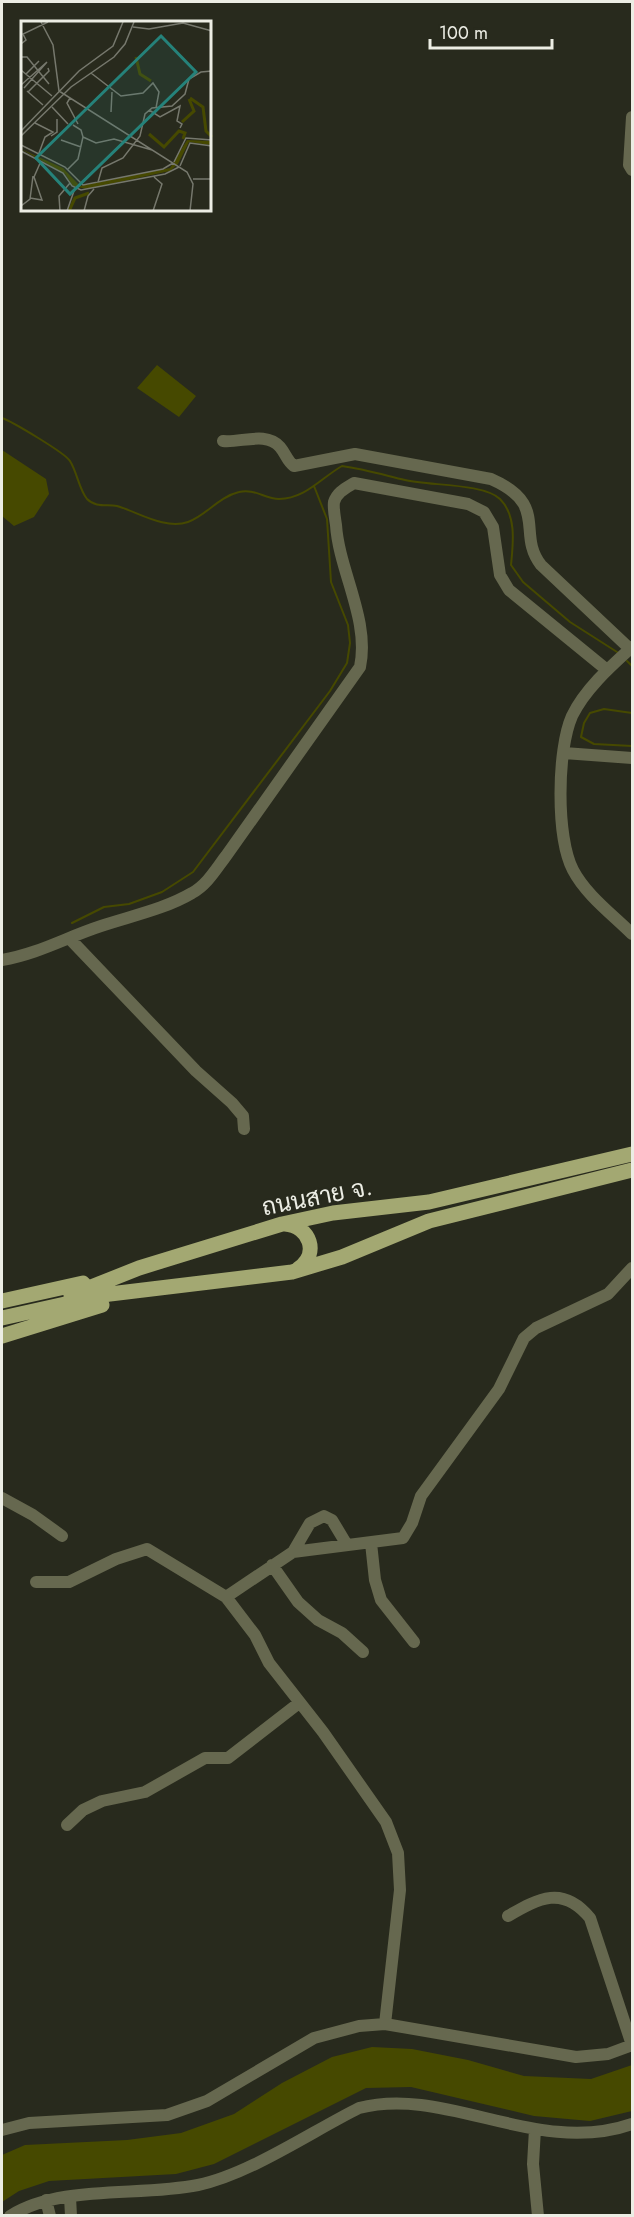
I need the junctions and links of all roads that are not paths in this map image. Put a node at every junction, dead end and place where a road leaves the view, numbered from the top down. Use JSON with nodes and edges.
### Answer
{"nodes":[{"id":1,"x":633,"y":117,"type":"edge"},
{"id":2,"x":633,"y":170,"type":"edge"},
{"id":3,"x":224,"y":441,"type":"dead end"},
{"id":4,"x":631,"y":648,"type":"edge"},
{"id":5,"x":607,"y":670,"type":"junction"},
{"id":6,"x":564,"y":753,"type":"junction"},
{"id":7,"x":633,"y":758,"type":"edge"},
{"id":8,"x":633,"y":934,"type":"edge"},
{"id":9,"x":70,"y":939,"type":"junction"},
{"id":10,"x":2,"y":960,"type":"edge"},
{"id":11,"x":244,"y":1129,"type":"dead end"},
{"id":12,"x":633,"y":1154,"type":"edge"},
{"id":13,"x":633,"y":1170,"type":"edge"},
{"id":14,"x":282,"y":1224,"type":"junction"},
{"id":15,"x":139,"y":1268,"type":"junction"},
{"id":16,"x":633,"y":1268,"type":"edge"},
{"id":17,"x":292,"y":1272,"type":"junction"},
{"id":18,"x":147,"y":1290,"type":"junction"},
{"id":19,"x":2,"y":1301,"type":"edge"},
{"id":20,"x":17,"y":1313,"type":"junction"},
{"id":21,"x":2,"y":1318,"type":"edge"},
{"id":22,"x":2,"y":1336,"type":"edge"},
{"id":23,"x":2,"y":1498,"type":"edge"},
{"id":24,"x":62,"y":1536,"type":"dead end"},
{"id":25,"x":371,"y":1543,"type":"junction"},
{"id":26,"x":347,"y":1545,"type":"junction"},
{"id":27,"x":292,"y":1552,"type":"junction"},
{"id":28,"x":272,"y":1565,"type":"junction"},
{"id":29,"x":36,"y":1582,"type":"dead end"},
{"id":30,"x":226,"y":1597,"type":"junction"},
{"id":31,"x":414,"y":1642,"type":"dead end"},
{"id":32,"x":363,"y":1652,"type":"dead end"},
{"id":33,"x":299,"y":1703,"type":"junction"},
{"id":34,"x":67,"y":1825,"type":"dead end"},
{"id":35,"x":508,"y":1916,"type":"dead end"},
{"id":36,"x":386,"y":2024,"type":"junction"},
{"id":37,"x":632,"y":2045,"type":"edge"},
{"id":38,"x":632,"y":2126,"type":"edge"},
{"id":39,"x":535,"y":2129,"type":"junction"},
{"id":40,"x":2,"y":2130,"type":"edge"},
{"id":41,"x":70,"y":2197,"type":"junction"},
{"id":42,"x":46,"y":2200,"type":"junction"},
{"id":43,"x":10,"y":2216,"type":"edge"},
{"id":44,"x":50,"y":2216,"type":"edge"},
{"id":45,"x":71,"y":2216,"type":"edge"},
{"id":46,"x":538,"y":2216,"type":"edge"}],
"edges":[{"from":1,"to":2,"type":"street"},
{"from":3,"to":4,"type":"street"},
{"from":4,"to":5,"type":"street"},
{"from":5,"to":6,"type":"street"},
{"from":5,"to":9,"type":"street"},
{"from":6,"to":7,"type":"street"},
{"from":6,"to":8,"type":"street"},
{"from":9,"to":10,"type":"street"},
{"from":9,"to":11,"type":"street"},
{"from":12,"to":14,"type":"main road","name":"ถนนสาย จ."},
{"from":13,"to":17,"type":"main road","name":"ถนนสาย จ."},
{"from":14,"to":15,"type":"main road","name":"ถนนสาย จ."},
{"from":14,"to":17,"type":"main road"},
{"from":15,"to":19,"type":"main road"},
{"from":15,"to":20,"type":"main road","name":"ถนนสาย จ."},
{"from":16,"to":25,"type":"street"},
{"from":17,"to":18,"type":"main road","name":"ถนนสาย จ."},
{"from":18,"to":20,"type":"main road","name":"ถนนสาย จ."},
{"from":18,"to":22,"type":"main road"},
{"from":20,"to":21,"type":"main road","name":"ถนนสาย จ."},
{"from":23,"to":24,"type":"street"},
{"from":25,"to":26,"type":"street"},
{"from":25,"to":31,"type":"street"},
{"from":26,"to":27,"type":"street"},
{"from":26,"to":27,"type":"street"},
{"from":27,"to":28,"type":"street"},
{"from":28,"to":30,"type":"street"},
{"from":28,"to":32,"type":"street"},
{"from":29,"to":30,"type":"street"},
{"from":30,"to":33,"type":"street"},
{"from":33,"to":34,"type":"street"},
{"from":33,"to":36,"type":"street"},
{"from":35,"to":37,"type":"street"},
{"from":36,"to":37,"type":"street"},
{"from":36,"to":40,"type":"street"},
{"from":38,"to":39,"type":"street"},
{"from":39,"to":41,"type":"street"},
{"from":39,"to":46,"type":"street"},
{"from":41,"to":42,"type":"street"},
{"from":41,"to":45,"type":"street"},
{"from":42,"to":43,"type":"street"},
{"from":42,"to":44,"type":"street"}]}
